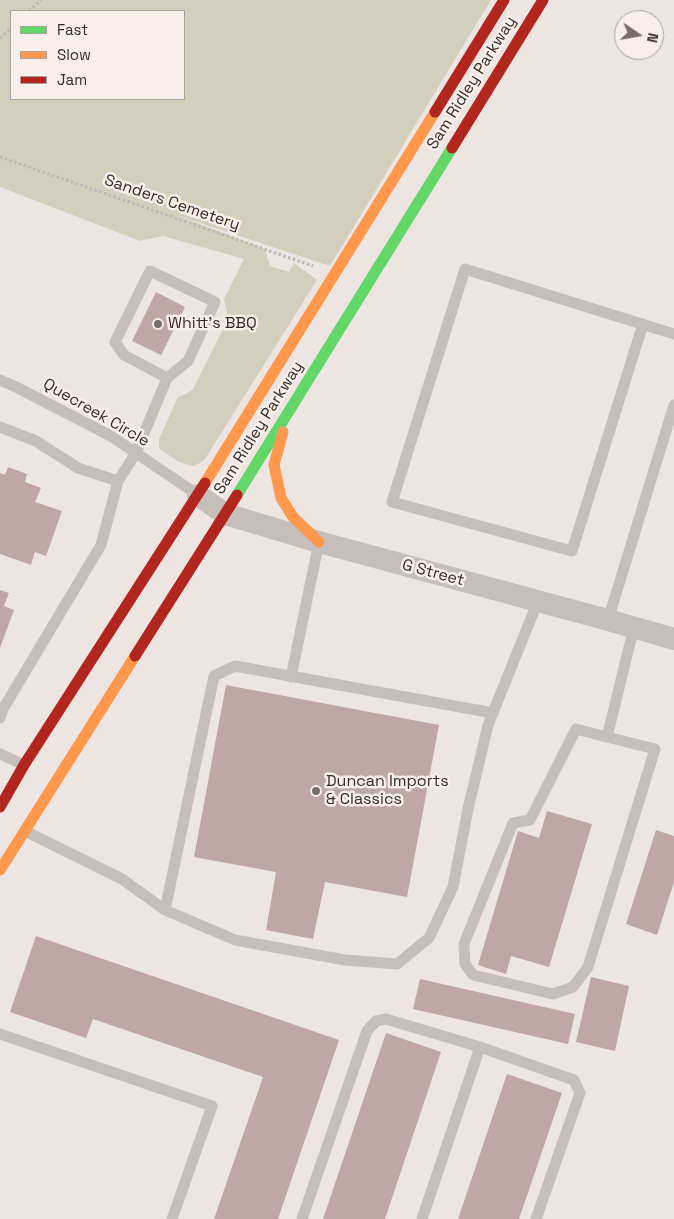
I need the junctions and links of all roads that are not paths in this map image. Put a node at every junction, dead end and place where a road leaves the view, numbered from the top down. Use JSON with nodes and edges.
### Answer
{"nodes":[{"id":1,"x":504,"y":0,"type":"edge"},
{"id":2,"x":543,"y":0,"type":"edge"},
{"id":3,"x":643,"y":324,"type":"junction"},
{"id":4,"x":674,"y":334,"type":"edge"},
{"id":5,"x":167,"y":378,"type":"junction"},
{"id":6,"x":0,"y":380,"type":"edge"},
{"id":7,"x":674,"y":405,"type":"edge"},
{"id":8,"x":288,"y":412,"type":"junction"},
{"id":9,"x":0,"y":427,"type":"edge"},
{"id":10,"x":136,"y":453,"type":"junction"},
{"id":11,"x":118,"y":481,"type":"junction"},
{"id":12,"x":198,"y":495,"type":"junction"},
{"id":13,"x":225,"y":514,"type":"junction"},
{"id":14,"x":319,"y":542,"type":"junction"},
{"id":15,"x":538,"y":601,"type":"junction"},
{"id":16,"x":608,"y":620,"type":"junction"},
{"id":17,"x":634,"y":627,"type":"junction"},
{"id":18,"x":674,"y":639,"type":"edge"},
{"id":19,"x":291,"y":676,"type":"junction"},
{"id":20,"x":1,"y":711,"type":"edge"},
{"id":21,"x":493,"y":713,"type":"junction"},
{"id":22,"x":607,"y":738,"type":"junction"},
{"id":23,"x":0,"y":754,"type":"edge"},
{"id":24,"x":24,"y":765,"type":"junction"},
{"id":25,"x":0,"y":807,"type":"edge"},
{"id":26,"x":25,"y":831,"type":"junction"},
{"id":27,"x":0,"y":870,"type":"edge"},
{"id":28,"x":165,"y":910,"type":"junction"},
{"id":29,"x":0,"y":1034,"type":"edge"},
{"id":30,"x":480,"y":1048,"type":"junction"},
{"id":31,"x":172,"y":1219,"type":"edge"},
{"id":32,"x":302,"y":1219,"type":"edge"},
{"id":33,"x":422,"y":1219,"type":"edge"},
{"id":34,"x":536,"y":1219,"type":"edge"}],
"edges":[{"from":1,"to":12,"type":"main road","name":"Sam Ridley Parkway"},
{"from":2,"to":8,"type":"main road","name":"Sam Ridley Parkway"},
{"from":3,"to":3,"type":"lane"},
{"from":3,"to":4,"type":"lane"},
{"from":5,"to":5,"type":"lane"},
{"from":5,"to":10,"type":"lane"},
{"from":6,"to":10,"type":"lane","name":"Quecreek Circle"},
{"from":7,"to":16,"type":"lane"},
{"from":8,"to":13,"type":"main road","name":"Sam Ridley Parkway"},
{"from":8,"to":14,"type":"main road"},
{"from":9,"to":11,"type":"lane"},
{"from":10,"to":11,"type":"lane"},
{"from":10,"to":12,"type":"lane","name":"Quecreek Circle"},
{"from":11,"to":20,"type":"lane"},
{"from":12,"to":13,"type":"street","name":"G Street"},
{"from":12,"to":24,"type":"main road","name":"Sam Ridley Parkway"},
{"from":13,"to":14,"type":"street","name":"G Street"},
{"from":13,"to":26,"type":"main road","name":"Sam Ridley Parkway"},
{"from":14,"to":15,"type":"street","name":"G Street"},
{"from":14,"to":19,"type":"lane"},
{"from":15,"to":16,"type":"street","name":"G Street"},
{"from":15,"to":21,"type":"lane"},
{"from":16,"to":17,"type":"street","name":"G Street"},
{"from":17,"to":18,"type":"street","name":"G Street"},
{"from":17,"to":22,"type":"lane"},
{"from":19,"to":21,"type":"lane"},
{"from":19,"to":28,"type":"lane"},
{"from":21,"to":28,"type":"lane"},
{"from":22,"to":22,"type":"lane"},
{"from":23,"to":24,"type":"lane"},
{"from":24,"to":25,"type":"main road","name":"Sam Ridley Parkway"},
{"from":26,"to":27,"type":"main road","name":"Sam Ridley Parkway"},
{"from":26,"to":28,"type":"lane"},
{"from":29,"to":31,"type":"lane"},
{"from":30,"to":32,"type":"lane"},
{"from":30,"to":33,"type":"lane"},
{"from":30,"to":34,"type":"lane"}]}
